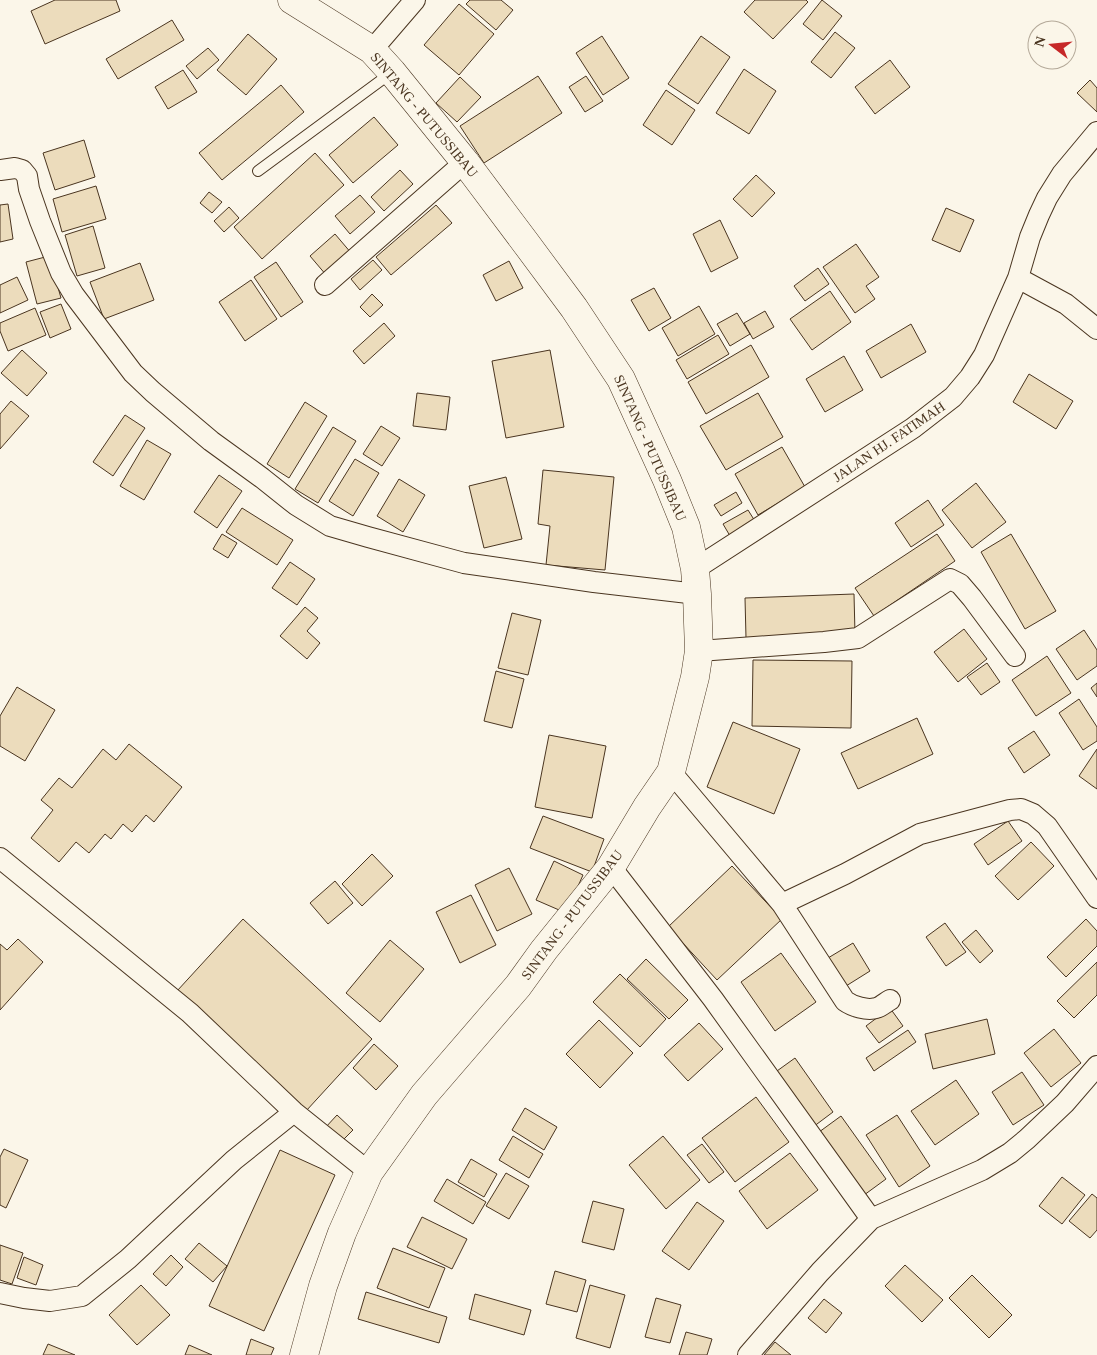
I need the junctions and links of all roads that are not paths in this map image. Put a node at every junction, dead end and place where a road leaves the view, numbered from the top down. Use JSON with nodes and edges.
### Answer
{"nodes":[{"id":1,"x":292,"y":0,"type":"edge"},
{"id":2,"x":415,"y":0,"type":"edge"},
{"id":3,"x":372,"y":50,"type":"junction"},
{"id":4,"x":392,"y":72,"type":"junction"},
{"id":5,"x":1097,"y":132,"type":"edge"},
{"id":6,"x":465,"y":162,"type":"junction"},
{"id":7,"x":0,"y":170,"type":"edge"},
{"id":8,"x":258,"y":171,"type":"dead end"},
{"id":9,"x":1018,"y":278,"type":"junction"},
{"id":10,"x":325,"y":286,"type":"dead end"},
{"id":11,"x":1097,"y":329,"type":"edge"},
{"id":12,"x":696,"y":582,"type":"junction"},
{"id":13,"x":699,"y":651,"type":"junction"},
{"id":14,"x":1014,"y":656,"type":"dead end"},
{"id":15,"x":671,"y":772,"type":"junction"},
{"id":16,"x":0,"y":858,"type":"edge"},
{"id":17,"x":611,"y":867,"type":"junction"},
{"id":18,"x":1097,"y":898,"type":"edge"},
{"id":19,"x":782,"y":904,"type":"junction"},
{"id":20,"x":890,"y":1000,"type":"dead end"},
{"id":21,"x":1097,"y":1066,"type":"edge"},
{"id":22,"x":294,"y":1112,"type":"junction"},
{"id":23,"x":369,"y":1172,"type":"junction"},
{"id":24,"x":872,"y":1219,"type":"junction"},
{"id":25,"x":0,"y":1293,"type":"edge"},
{"id":26,"x":304,"y":1355,"type":"edge"},
{"id":27,"x":748,"y":1355,"type":"edge"}],
"edges":[{"from":1,"to":3,"type":"highway","name":"SINTANG - PUTUSSIBAU"},
{"from":2,"to":3,"type":"street"},
{"from":3,"to":4,"type":"highway","name":"SINTANG - PUTUSSIBAU"},
{"from":4,"to":6,"type":"highway","name":"SINTANG - PUTUSSIBAU"},
{"from":4,"to":8,"type":"lane"},
{"from":5,"to":9,"type":"street","name":"JALAN HJ. FATIMAH"},
{"from":6,"to":10,"type":"street"},
{"from":6,"to":12,"type":"highway","name":"SINTANG - PUTUSSIBAU"},
{"from":7,"to":12,"type":"street"},
{"from":9,"to":11,"type":"street"},
{"from":9,"to":12,"type":"street","name":"JALAN HJ. FATIMAH"},
{"from":12,"to":13,"type":"highway","name":"SINTANG - PUTUSSIBAU"},
{"from":13,"to":14,"type":"street"},
{"from":13,"to":15,"type":"highway","name":"SINTANG - PUTUSSIBAU"},
{"from":15,"to":17,"type":"highway","name":"SINTANG - PUTUSSIBAU"},
{"from":15,"to":19,"type":"street"},
{"from":16,"to":22,"type":"street"},
{"from":17,"to":23,"type":"highway","name":"SINTANG - PUTUSSIBAU"},
{"from":17,"to":24,"type":"street"},
{"from":18,"to":19,"type":"street"},
{"from":19,"to":20,"type":"street"},
{"from":21,"to":24,"type":"street"},
{"from":22,"to":23,"type":"street"},
{"from":22,"to":25,"type":"street"},
{"from":23,"to":26,"type":"highway","name":"SINTANG - PUTUSSIBAU"},
{"from":24,"to":27,"type":"street"}]}
